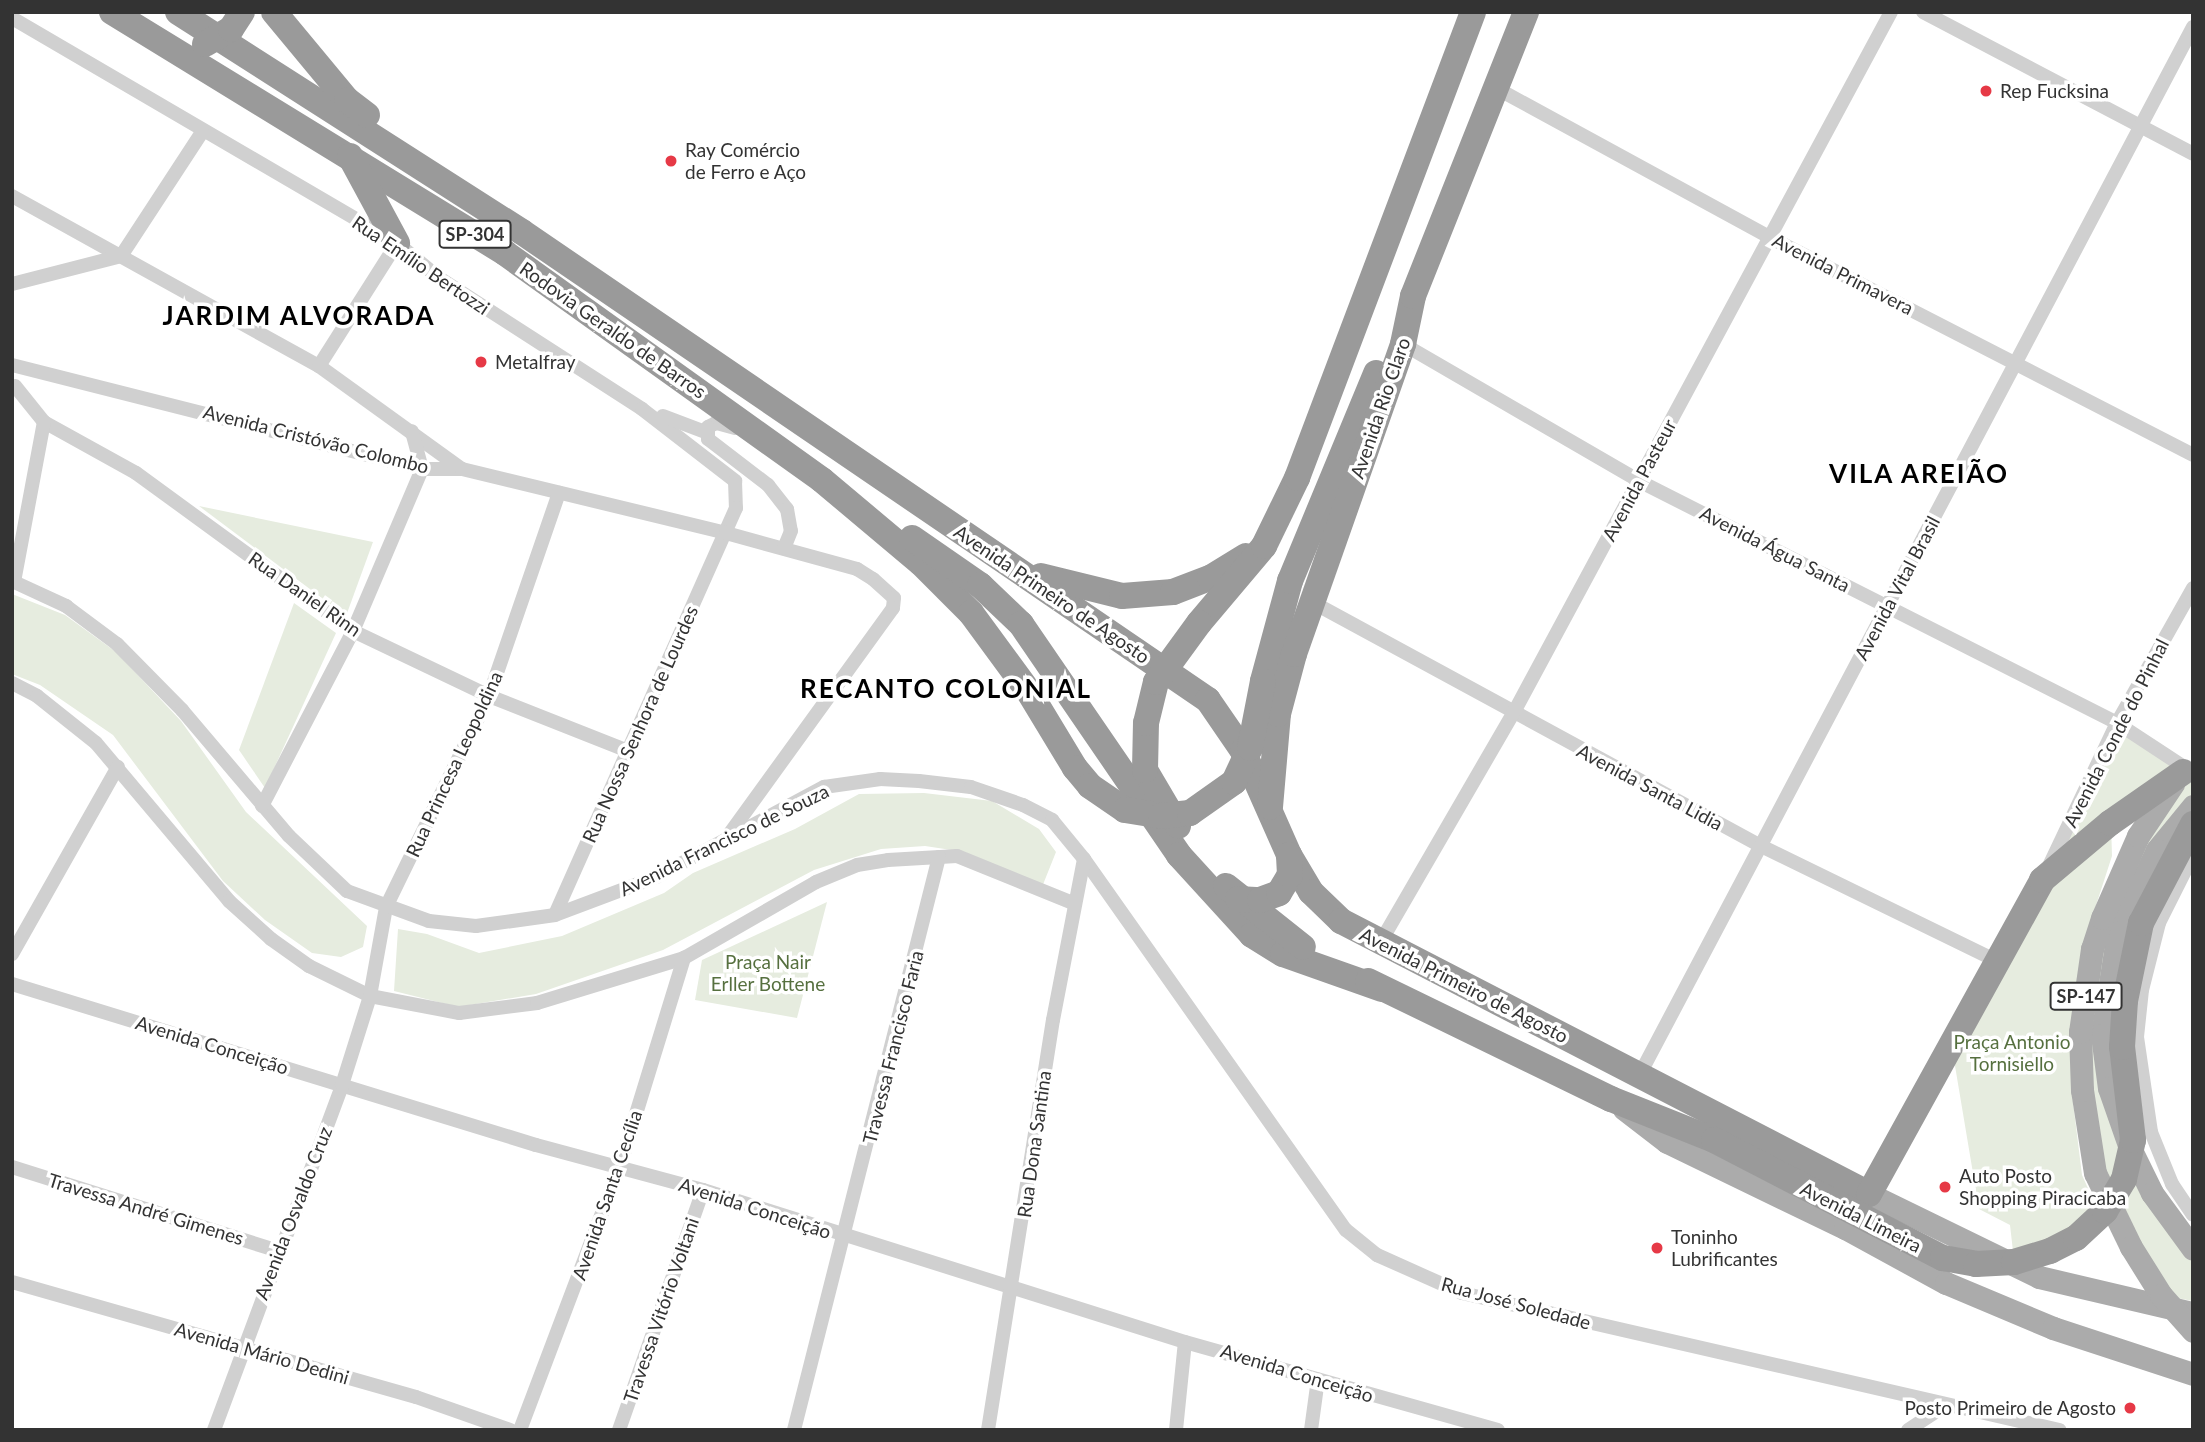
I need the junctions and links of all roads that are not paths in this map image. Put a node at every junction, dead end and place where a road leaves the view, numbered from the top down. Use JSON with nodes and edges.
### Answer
{"nodes":[{"id":1,"x":112,"y":12,"type":"edge"},
{"id":2,"x":129,"y":12,"type":"edge"},
{"id":3,"x":178,"y":12,"type":"edge"},
{"id":4,"x":242,"y":12,"type":"edge"},
{"id":5,"x":274,"y":12,"type":"edge"},
{"id":6,"x":1473,"y":12,"type":"edge"},
{"id":7,"x":1526,"y":12,"type":"edge"},
{"id":8,"x":1891,"y":12,"type":"edge"},
{"id":9,"x":1923,"y":12,"type":"edge"},
{"id":10,"x":12,"y":18,"type":"edge"},
{"id":11,"x":2193,"y":27,"type":"edge"},
{"id":12,"x":220,"y":38,"type":"junction"},
{"id":13,"x":1496,"y":88,"type":"junction"},
{"id":14,"x":2142,"y":127,"type":"junction"},
{"id":15,"x":202,"y":132,"type":"junction"},
{"id":16,"x":2193,"y":154,"type":"edge"},
{"id":17,"x":349,"y":155,"type":"junction"},
{"id":18,"x":12,"y":196,"type":"edge"},
{"id":19,"x":523,"y":232,"type":"junction"},
{"id":20,"x":1769,"y":237,"type":"junction"},
{"id":21,"x":397,"y":243,"type":"junction"},
{"id":22,"x":121,"y":256,"type":"junction"},
{"id":23,"x":12,"y":284,"type":"edge"},
{"id":24,"x":1413,"y":296,"type":"junction"},
{"id":25,"x":1403,"y":344,"type":"junction"},
{"id":26,"x":2018,"y":361,"type":"junction"},
{"id":27,"x":12,"y":365,"type":"edge"},
{"id":28,"x":319,"y":366,"type":"junction"},
{"id":29,"x":13,"y":383,"type":"edge"},
{"id":30,"x":642,"y":409,"type":"junction"},
{"id":31,"x":44,"y":422,"type":"junction"},
{"id":32,"x":412,"y":430,"type":"junction"},
{"id":33,"x":708,"y":433,"type":"junction"},
{"id":34,"x":780,"y":449,"type":"junction"},
{"id":35,"x":2193,"y":455,"type":"edge"},
{"id":36,"x":422,"y":469,"type":"junction"},
{"id":37,"x":462,"y":469,"type":"junction"},
{"id":38,"x":874,"y":473,"type":"joint"},
{"id":39,"x":822,"y":480,"type":"junction"},
{"id":40,"x":1639,"y":481,"type":"junction"},
{"id":41,"x":768,"y":485,"type":"junction"},
{"id":42,"x":559,"y":494,"type":"junction"},
{"id":43,"x":738,"y":496,"type":"junction"},
{"id":44,"x":726,"y":533,"type":"junction"},
{"id":45,"x":1264,"y":546,"type":"junction"},
{"id":46,"x":784,"y":548,"type":"junction"},
{"id":47,"x":1003,"y":562,"type":"junction"},
{"id":48,"x":13,"y":582,"type":"edge"},
{"id":49,"x":2193,"y":588,"type":"edge"},
{"id":50,"x":1312,"y":602,"type":"junction"},
{"id":51,"x":1888,"y":605,"type":"junction"},
{"id":52,"x":353,"y":631,"type":"junction"},
{"id":53,"x":12,"y":683,"type":"edge"},
{"id":54,"x":489,"y":696,"type":"junction"},
{"id":55,"x":1513,"y":713,"type":"junction"},
{"id":56,"x":2117,"y":723,"type":"junction"},
{"id":57,"x":628,"y":751,"type":"junction"},
{"id":58,"x":118,"y":767,"type":"junction"},
{"id":59,"x":2188,"y":769,"type":"edge"},
{"id":60,"x":262,"y":806,"type":"junction"},
{"id":61,"x":2193,"y":806,"type":"edge"},
{"id":62,"x":1270,"y":813,"type":"junction"},
{"id":63,"x":2193,"y":824,"type":"edge"},
{"id":64,"x":724,"y":841,"type":"junction"},
{"id":65,"x":1759,"y":845,"type":"junction"},
{"id":66,"x":1289,"y":855,"type":"junction"},
{"id":67,"x":2193,"y":855,"type":"edge"},
{"id":68,"x":939,"y":857,"type":"junction"},
{"id":69,"x":1084,"y":859,"type":"junction"},
{"id":70,"x":2042,"y":880,"type":"junction"},
{"id":71,"x":1238,"y":899,"type":"junction"},
{"id":72,"x":1075,"y":904,"type":"junction"},
{"id":73,"x":386,"y":907,"type":"junction"},
{"id":74,"x":555,"y":915,"type":"junction"},
{"id":75,"x":1380,"y":943,"type":"junction"},
{"id":76,"x":12,"y":954,"type":"edge"},
{"id":77,"x":684,"y":958,"type":"junction"},
{"id":78,"x":1995,"y":960,"type":"junction"},
{"id":79,"x":12,"y":984,"type":"edge"},
{"id":80,"x":1382,"y":989,"type":"junction"},
{"id":81,"x":370,"y":996,"type":"junction"},
{"id":82,"x":1640,"y":1074,"type":"junction"},
{"id":83,"x":342,"y":1085,"type":"junction"},
{"id":84,"x":1611,"y":1099,"type":"junction"},
{"id":85,"x":620,"y":1166,"type":"junction"},
{"id":86,"x":12,"y":1167,"type":"edge"},
{"id":87,"x":703,"y":1190,"type":"junction"},
{"id":88,"x":1869,"y":1194,"type":"junction"},
{"id":89,"x":2193,"y":1215,"type":"edge"},
{"id":90,"x":846,"y":1237,"type":"junction"},
{"id":91,"x":2193,"y":1249,"type":"edge"},
{"id":92,"x":279,"y":1251,"type":"junction"},
{"id":93,"x":12,"y":1282,"type":"edge"},
{"id":94,"x":1012,"y":1289,"type":"junction"},
{"id":95,"x":2193,"y":1313,"type":"edge"},
{"id":96,"x":2193,"y":1331,"type":"edge"},
{"id":97,"x":1185,"y":1342,"type":"junction"},
{"id":98,"x":243,"y":1347,"type":"junction"},
{"id":99,"x":2193,"y":1374,"type":"edge"},
{"id":100,"x":1318,"y":1379,"type":"junction"},
{"id":101,"x":1944,"y":1407,"type":"junction"},
{"id":102,"x":214,"y":1430,"type":"edge"},
{"id":103,"x":510,"y":1430,"type":"edge"},
{"id":104,"x":520,"y":1430,"type":"edge"},
{"id":105,"x":619,"y":1430,"type":"edge"},
{"id":106,"x":794,"y":1430,"type":"edge"},
{"id":107,"x":988,"y":1430,"type":"edge"},
{"id":108,"x":1175,"y":1430,"type":"edge"},
{"id":109,"x":1311,"y":1430,"type":"edge"},
{"id":110,"x":1498,"y":1430,"type":"edge"},
{"id":111,"x":1908,"y":1430,"type":"edge"},
{"id":112,"x":2059,"y":1430,"type":"edge"}],
"edges":[{"from":1,"to":17,"type":"highway","name":"Rodovia Geraldo de Barros","number":"SP-304"},
{"from":2,"to":12,"type":"highway"},
{"from":3,"to":12,"type":"highway","name":"Rodovia Geraldo de Barros","number":"SP-304"},
{"from":4,"to":12,"type":"highway"},
{"from":5,"to":19,"type":"highway"},
{"from":6,"to":45,"type":"highway"},
{"from":7,"to":13,"type":"highway","name":"Avenida Rio Claro"},
{"from":8,"to":20,"type":"street","name":"Avenida Pasteur"},
{"from":9,"to":14,"type":"street"},
{"from":10,"to":15,"type":"street","name":"Rua Emílio Bertozzi"},
{"from":11,"to":14,"type":"street","name":"Avenida Vital Brasil"},
{"from":12,"to":19,"type":"highway","name":"Rodovia Geraldo de Barros","number":"SP-304"},
{"from":13,"to":20,"type":"street","name":"Avenida Primavera"},
{"from":13,"to":24,"type":"highway","name":"Avenida Rio Claro"},
{"from":14,"to":16,"type":"street"},
{"from":14,"to":26,"type":"street","name":"Avenida Vital Brasil"},
{"from":15,"to":21,"type":"street","name":"Rua Emílio Bertozzi"},
{"from":15,"to":22,"type":"street"},
{"from":17,"to":21,"type":"highway"},
{"from":17,"to":34,"type":"highway","name":"Rodovia Geraldo de Barros","number":"SP-304"},
{"from":18,"to":22,"type":"street"},
{"from":19,"to":38,"type":"highway","name":"Rodovia Geraldo de Barros","number":"SP-304"},
{"from":20,"to":26,"type":"street","name":"Avenida Primavera"},
{"from":20,"to":40,"type":"street","name":"Avenida Pasteur"},
{"from":21,"to":28,"type":"street"},
{"from":21,"to":30,"type":"street","name":"Rua Emílio Bertozzi"},
{"from":22,"to":23,"type":"street"},
{"from":22,"to":28,"type":"street"},
{"from":24,"to":25,"type":"highway","name":"Avenida Rio Claro"},
{"from":24,"to":39,"type":"highway","bridge":true},
{"from":25,"to":40,"type":"street","name":"Avenida Água Santa"},
{"from":25,"to":50,"type":"highway","name":"Avenida Rio Claro"},
{"from":26,"to":35,"type":"street","name":"Avenida Primavera"},
{"from":26,"to":51,"type":"street","name":"Avenida Vital Brasil"},
{"from":27,"to":36,"type":"street","name":"Avenida Cristóvão Colombo"},
{"from":28,"to":32,"type":"street"},
{"from":29,"to":31,"type":"street","name":"Rua Daniel Rinn"},
{"from":30,"to":33,"type":"street"},
{"from":30,"to":43,"type":"street","name":"Rua Emílio Bertozzi"},
{"from":31,"to":48,"type":"street"},
{"from":31,"to":52,"type":"street","name":"Rua Daniel Rinn"},
{"from":32,"to":36,"type":"street"},
{"from":32,"to":37,"type":"street"},
{"from":33,"to":34,"type":"street"},
{"from":33,"to":41,"type":"street"},
{"from":34,"to":39,"type":"highway","name":"Rodovia Geraldo de Barros","number":"SP-304"},
{"from":36,"to":37,"type":"street","name":"Avenida Cristóvão Colombo"},
{"from":36,"to":52,"type":"street"},
{"from":37,"to":42,"type":"street","name":"Avenida Cristóvão Colombo"},
{"from":38,"to":47,"type":"highway","name":"Avenida Primeiro de Agosto","number":"SP-304"},
{"from":39,"to":80,"type":"highway","name":"Avenida Primeiro de Agosto"},
{"from":40,"to":51,"type":"street","name":"Avenida Água Santa"},
{"from":40,"to":55,"type":"street","name":"Avenida Pasteur"},
{"from":41,"to":43,"type":"street"},
{"from":41,"to":46,"type":"street"},
{"from":42,"to":44,"type":"street","name":"Avenida Cristóvão Colombo"},
{"from":42,"to":54,"type":"street","name":"Rua Princesa Leopoldina"},
{"from":43,"to":44,"type":"street"},
{"from":44,"to":46,"type":"street","name":"Avenida Cristóvão Colombo"},
{"from":44,"to":57,"type":"street","name":"Rua Nossa Senhora de Lourdes"},
{"from":45,"to":47,"type":"highway"},
{"from":45,"to":71,"type":"highway","name":"Avenida Primeiro de Agosto","bridge":true},
{"from":46,"to":64,"type":"street","name":"Avenida Cristóvão Colombo"},
{"from":47,"to":62,"type":"highway","name":"Avenida Primeiro de Agosto"},
{"from":48,"to":60,"type":"street","name":"Avenida Francisco de Souza"},
{"from":49,"to":56,"type":"street","name":"Avenida Conde do Pinhal"},
{"from":50,"to":55,"type":"street","name":"Avenida Santa Lidia"},
{"from":50,"to":62,"type":"highway","name":"Avenida Rio Claro"},
{"from":51,"to":56,"type":"street","name":"Avenida Água Santa"},
{"from":51,"to":65,"type":"street","name":"Avenida Vital Brasil"},
{"from":52,"to":54,"type":"street","name":"Rua Daniel Rinn"},
{"from":52,"to":60,"type":"street"},
{"from":53,"to":58,"type":"street"},
{"from":54,"to":57,"type":"street","name":"Rua Daniel Rinn"},
{"from":54,"to":73,"type":"street","name":"Rua Princesa Leopoldina"},
{"from":55,"to":65,"type":"street","name":"Avenida Santa Lidia"},
{"from":55,"to":75,"type":"street","name":"Avenida Pasteur"},
{"from":56,"to":59,"type":"street","name":"Avenida Água Santa"},
{"from":56,"to":70,"type":"street","name":"Avenida Conde do Pinhal"},
{"from":57,"to":74,"type":"street","name":"Rua Nossa Senhora de Lourdes"},
{"from":58,"to":76,"type":"street"},
{"from":58,"to":81,"type":"street"},
{"from":59,"to":70,"type":"highway","name":"Avenida Conde do Pinhal"},
{"from":59,"to":96,"type":"main road","number":"SP-147","bridge":true},
{"from":60,"to":73,"type":"street","name":"Avenida Francisco de Souza"},
{"from":61,"to":91,"type":"main road","number":"SP-147"},
{"from":62,"to":66,"type":"highway","name":"Avenida Primeiro de Agosto"},
{"from":63,"to":84,"type":"highway","name":"Avenida Limeira","bridge":true},
{"from":64,"to":69,"type":"street","name":"Avenida Francisco de Souza"},
{"from":64,"to":74,"type":"street","name":"Avenida Francisco de Souza"},
{"from":65,"to":78,"type":"street","name":"Avenida Santa Lidia"},
{"from":65,"to":82,"type":"street","name":"Avenida Vital Brasil"},
{"from":66,"to":71,"type":"highway"},
{"from":66,"to":75,"type":"highway","name":"Avenida Primeiro de Agosto"},
{"from":67,"to":89,"type":"street"},
{"from":68,"to":72,"type":"street"},
{"from":68,"to":77,"type":"street"},
{"from":68,"to":90,"type":"street","name":"Travessa Francisco Faria"},
{"from":69,"to":72,"type":"street","name":"Rua Dona Santina"},
{"from":69,"to":101,"type":"street","name":"Rua José Soledade"},
{"from":70,"to":78,"type":"highway","name":"Avenida Conde do Pinhal"},
{"from":71,"to":80,"type":"highway","name":"Avenida Primeiro de Agosto"},
{"from":72,"to":94,"type":"street","name":"Rua Dona Santina"},
{"from":73,"to":74,"type":"street","name":"Avenida Francisco de Souza"},
{"from":73,"to":81,"type":"street","name":"Rua Princesa Leopoldina"},
{"from":75,"to":82,"type":"highway","name":"Avenida Primeiro de Agosto"},
{"from":77,"to":81,"type":"street"},
{"from":77,"to":85,"type":"street","name":"Avenida Santa Cecília"},
{"from":78,"to":88,"type":"highway","name":"Avenida Conde do Pinhal"},
{"from":79,"to":83,"type":"street","name":"Avenida Conceição"},
{"from":80,"to":84,"type":"highway","name":"Avenida Primeiro de Agosto"},
{"from":81,"to":83,"type":"street","name":"Avenida Osvaldo Cruz"},
{"from":82,"to":88,"type":"highway","name":"Avenida Primeiro de Agosto"},
{"from":83,"to":85,"type":"street","name":"Avenida Conceição"},
{"from":83,"to":92,"type":"street","name":"Avenida Osvaldo Cruz"},
{"from":84,"to":99,"type":"main road","name":"Avenida Primeiro de Agosto"},
{"from":85,"to":87,"type":"street","name":"Avenida Conceição"},
{"from":85,"to":104,"type":"street","name":"Avenida Santa Cecília"},
{"from":86,"to":92,"type":"street","name":"Travessa André Gimenes"},
{"from":87,"to":90,"type":"street","name":"Avenida Conceição"},
{"from":87,"to":105,"type":"street","name":"Travessa Vitório Voltani"},
{"from":88,"to":95,"type":"main road","name":"Avenida Primeiro de Agosto"},
{"from":90,"to":94,"type":"street","name":"Avenida Conceição"},
{"from":90,"to":106,"type":"street","name":"Travessa Francisco Faria"},
{"from":92,"to":98,"type":"street","name":"Avenida Osvaldo Cruz"},
{"from":93,"to":98,"type":"street","name":"Avenida Mário Dedini"},
{"from":94,"to":97,"type":"street","name":"Avenida Conceição"},
{"from":94,"to":107,"type":"street","name":"Rua Dona Santina"},
{"from":97,"to":100,"type":"street","name":"Avenida Conceição"},
{"from":97,"to":108,"type":"street"},
{"from":98,"to":102,"type":"street","name":"Avenida Osvaldo Cruz"},
{"from":98,"to":103,"type":"street","name":"Avenida Mário Dedini"},
{"from":100,"to":109,"type":"street"},
{"from":100,"to":110,"type":"street","name":"Avenida Conceição"},
{"from":101,"to":111,"type":"street"},
{"from":101,"to":112,"type":"street","name":"Rua José Soledade"}]}
